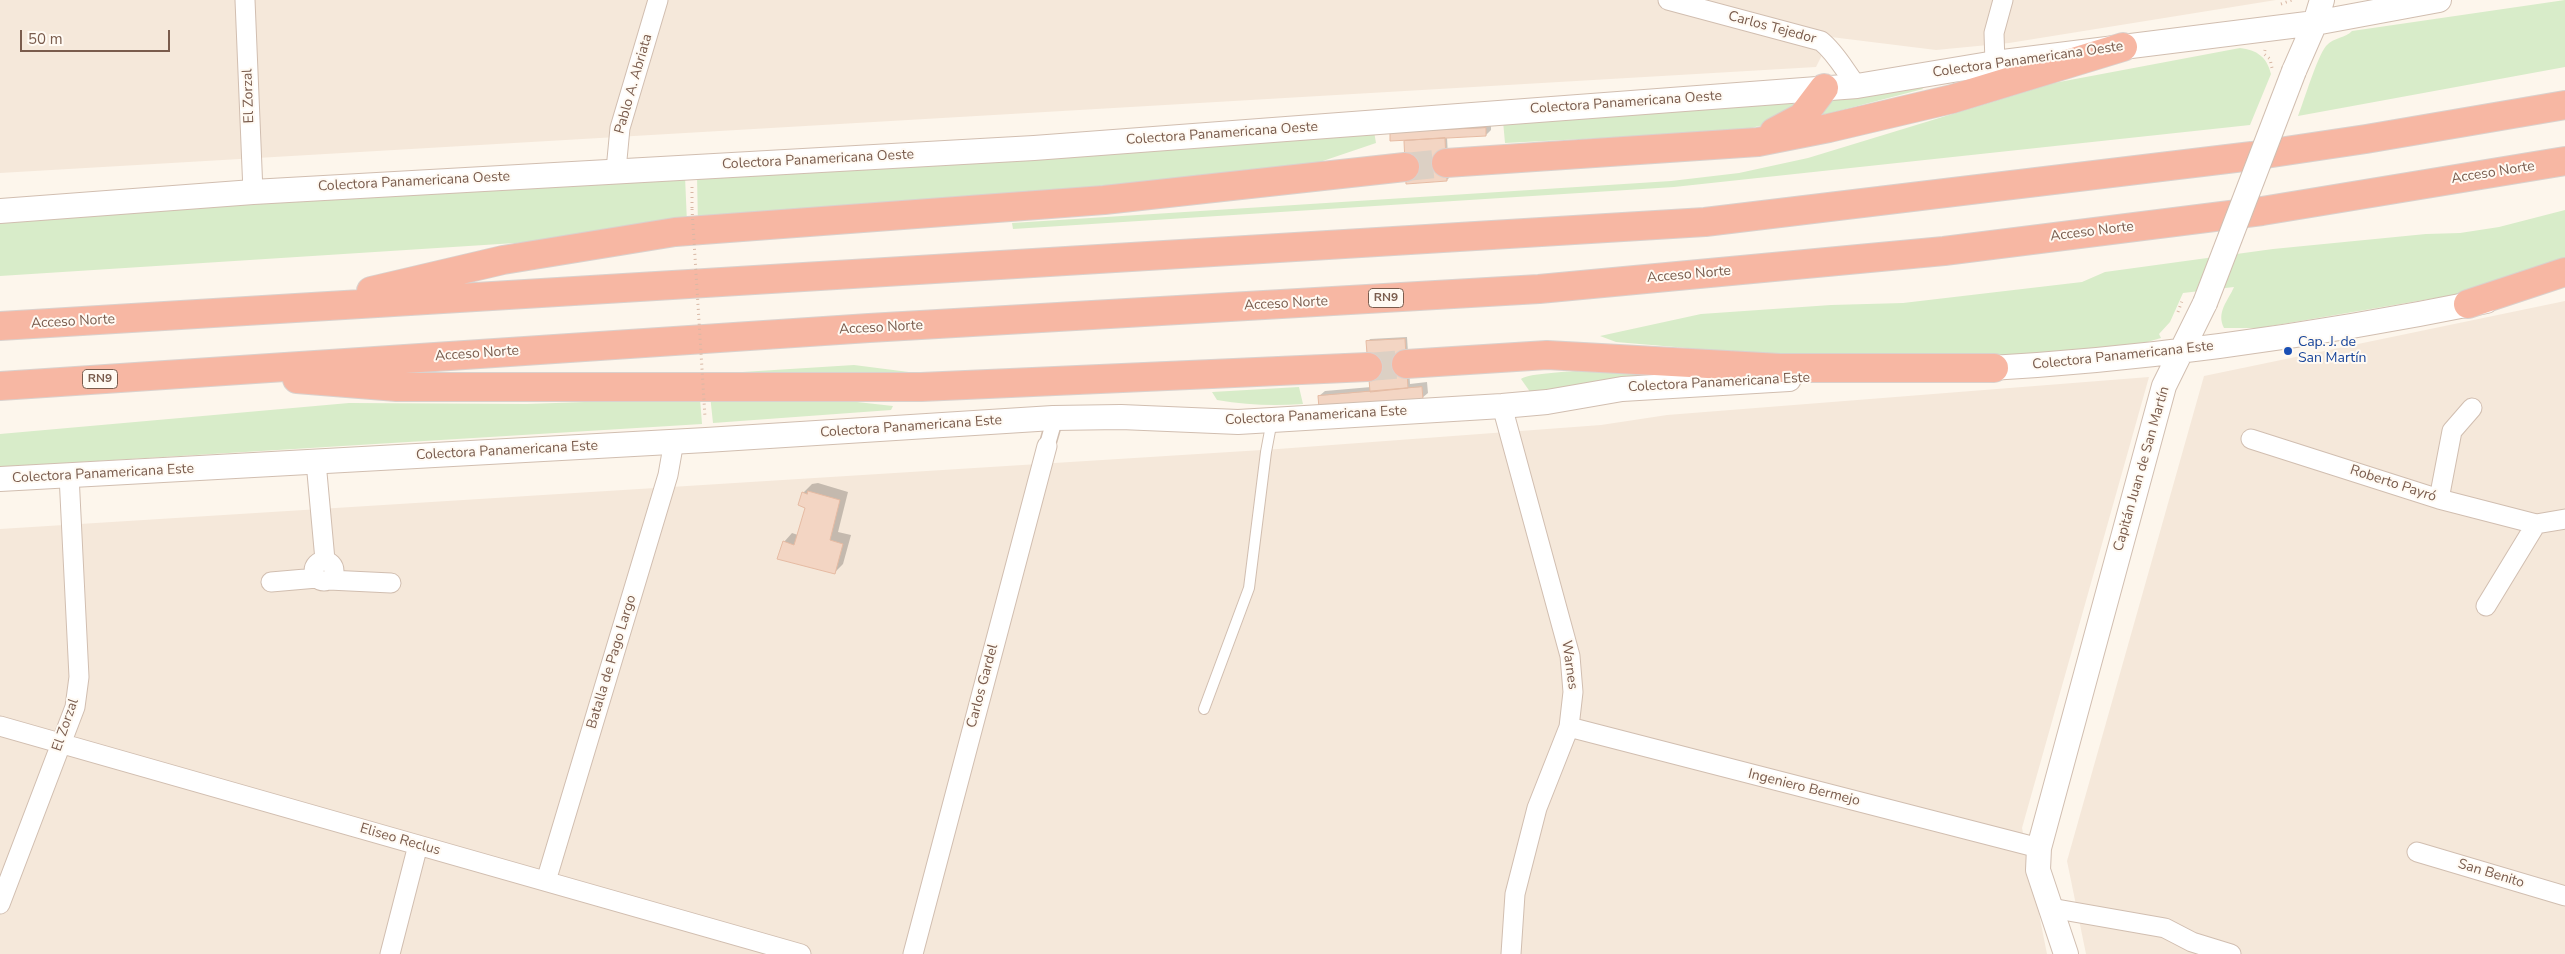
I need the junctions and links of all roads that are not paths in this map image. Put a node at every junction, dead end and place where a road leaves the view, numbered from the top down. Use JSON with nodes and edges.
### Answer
{"nodes":[{"id":1,"x":245,"y":0,"type":"edge"},
{"id":2,"x":658,"y":0,"type":"edge"},
{"id":3,"x":1668,"y":0,"type":"edge"},
{"id":4,"x":2003,"y":0,"type":"edge"},
{"id":5,"x":2322,"y":0,"type":"edge"},
{"id":6,"x":2439,"y":0,"type":"edge"},
{"id":7,"x":2315,"y":23,"type":"junction"},
{"id":8,"x":2123,"y":47,"type":"junction"},
{"id":9,"x":1838,"y":62,"type":"junction"},
{"id":10,"x":1995,"y":64,"type":"junction"},
{"id":11,"x":1858,"y":86,"type":"junction"},
{"id":12,"x":1824,"y":88,"type":"junction"},
{"id":13,"x":2565,"y":105,"type":"edge"},
{"id":14,"x":1758,"y":142,"type":"junction"},
{"id":15,"x":2565,"y":161,"type":"edge"},
{"id":16,"x":1446,"y":164,"type":"tunnel mouth"},
{"id":17,"x":1405,"y":167,"type":"tunnel mouth"},
{"id":18,"x":616,"y":170,"type":"junction"},
{"id":19,"x":253,"y":192,"type":"junction"},
{"id":20,"x":0,"y":211,"type":"edge"},
{"id":21,"x":2565,"y":272,"type":"edge"},
{"id":22,"x":2565,"y":285,"type":"edge"},
{"id":23,"x":2468,"y":304,"type":"junction"},
{"id":24,"x":299,"y":309,"type":"junction"},
{"id":25,"x":0,"y":326,"type":"edge"},
{"id":26,"x":2182,"y":350,"type":"junction"},
{"id":27,"x":1406,"y":364,"type":"tunnel mouth"},
{"id":28,"x":1368,"y":367,"type":"tunnel mouth"},
{"id":29,"x":1994,"y":368,"type":"junction"},
{"id":30,"x":200,"y":372,"type":"junction"},
{"id":31,"x":0,"y":386,"type":"edge"},
{"id":32,"x":1502,"y":406,"type":"junction"},
{"id":33,"x":2472,"y":408,"type":"dead end"},
{"id":34,"x":1055,"y":418,"type":"junction"},
{"id":35,"x":1272,"y":420,"type":"junction"},
{"id":36,"x":2251,"y":439,"type":"dead end"},
{"id":37,"x":674,"y":441,"type":"junction"},
{"id":38,"x":1047,"y":446,"type":"joint"},
{"id":39,"x":316,"y":462,"type":"junction"},
{"id":40,"x":70,"y":475,"type":"junction"},
{"id":41,"x":0,"y":479,"type":"edge"},
{"id":42,"x":2439,"y":499,"type":"junction"},
{"id":43,"x":2565,"y":519,"type":"edge"},
{"id":44,"x":2536,"y":524,"type":"junction"},
{"id":45,"x":323,"y":579,"type":"junction"},
{"id":46,"x":271,"y":582,"type":"dead end"},
{"id":47,"x":391,"y":583,"type":"dead end"},
{"id":48,"x":2486,"y":606,"type":"dead end"},
{"id":49,"x":1204,"y":709,"type":"dead end"},
{"id":50,"x":0,"y":726,"type":"edge"},
{"id":51,"x":1569,"y":727,"type":"junction"},
{"id":52,"x":60,"y":743,"type":"junction"},
{"id":53,"x":418,"y":845,"type":"junction"},
{"id":54,"x":2039,"y":848,"type":"junction"},
{"id":55,"x":2417,"y":852,"type":"dead end"},
{"id":56,"x":546,"y":881,"type":"junction"},
{"id":57,"x":2565,"y":896,"type":"edge"},
{"id":58,"x":0,"y":904,"type":"edge"},
{"id":59,"x":2051,"y":908,"type":"junction"},
{"id":60,"x":390,"y":954,"type":"edge"},
{"id":61,"x":801,"y":954,"type":"edge"},
{"id":62,"x":913,"y":954,"type":"edge"},
{"id":63,"x":1511,"y":954,"type":"edge"},
{"id":64,"x":2066,"y":954,"type":"edge"},
{"id":65,"x":2231,"y":954,"type":"edge"}],
"edges":[{"from":1,"to":19,"type":"street","name":"El Zorzal"},
{"from":2,"to":18,"type":"street","name":"Pablo A. Abriata"},
{"from":3,"to":9,"type":"street","name":"Carlos Tejedor"},
{"from":4,"to":10,"type":"street"},
{"from":5,"to":7,"type":"street","name":"Capitán Juan de San Martín"},
{"from":6,"to":7,"type":"street","name":"Colectora Panamericana Oeste"},
{"from":7,"to":8,"type":"street","name":"Colectora Panamericana Oeste"},
{"from":7,"to":26,"type":"street","name":"Capitán Juan de San Martín","bridge":true},
{"from":8,"to":10,"type":"street","name":"Colectora Panamericana Oeste"},
{"from":8,"to":14,"type":"highway"},
{"from":9,"to":11,"type":"street","name":"Carlos Tejedor"},
{"from":9,"to":12,"type":"street"},
{"from":10,"to":11,"type":"street","name":"Colectora Panamericana Oeste"},
{"from":11,"to":12,"type":"street","name":"Colectora Panamericana Oeste"},
{"from":12,"to":14,"type":"highway"},
{"from":12,"to":18,"type":"street","name":"Colectora Panamericana Oeste"},
{"from":13,"to":24,"type":"highway","name":"Acceso Norte"},
{"from":14,"to":16,"type":"highway"},
{"from":15,"to":30,"type":"highway","name":"Acceso Norte","number":"RN9"},
{"from":17,"to":24,"type":"highway"},
{"from":18,"to":19,"type":"street","name":"Colectora Panamericana Oeste"},
{"from":19,"to":20,"type":"street","name":"Colectora Panamericana Oeste"},
{"from":21,"to":23,"type":"highway"},
{"from":22,"to":23,"type":"street","name":"Colectora Panamericana Este"},
{"from":23,"to":26,"type":"street","name":"Colectora Panamericana Este"},
{"from":24,"to":25,"type":"highway","name":"Acceso Norte"},
{"from":26,"to":29,"type":"street","name":"Colectora Panamericana Este"},
{"from":26,"to":54,"type":"street","name":"Capitán Juan de San Martín"},
{"from":27,"to":29,"type":"highway"},
{"from":28,"to":30,"type":"highway"},
{"from":29,"to":32,"type":"street","name":"Colectora Panamericana Este"},
{"from":30,"to":31,"type":"highway","name":"Acceso Norte","number":"RN9"},
{"from":32,"to":35,"type":"street","name":"Colectora Panamericana Este"},
{"from":32,"to":51,"type":"street","name":"Warnes"},
{"from":33,"to":42,"type":"street"},
{"from":34,"to":35,"type":"street","name":"Colectora Panamericana Este"},
{"from":34,"to":37,"type":"street","name":"Colectora Panamericana Este"},
{"from":34,"to":38,"type":"street","name":"Carlos Gardel"},
{"from":35,"to":49,"type":"lane"},
{"from":36,"to":42,"type":"street","name":"Roberto Payró"},
{"from":37,"to":39,"type":"street","name":"Colectora Panamericana Este"},
{"from":37,"to":56,"type":"street","name":"Batalla de Pago Largo"},
{"from":38,"to":62,"type":"street","name":"Carlos Gardel"},
{"from":39,"to":40,"type":"street","name":"Colectora Panamericana Este"},
{"from":39,"to":45,"type":"street"},
{"from":40,"to":41,"type":"street","name":"Colectora Panamericana Este"},
{"from":40,"to":52,"type":"street","name":"El Zorzal"},
{"from":42,"to":44,"type":"street","name":"Roberto Payró"},
{"from":43,"to":44,"type":"street","name":"Roberto Payró"},
{"from":44,"to":48,"type":"street"},
{"from":45,"to":46,"type":"street"},
{"from":45,"to":47,"type":"street"},
{"from":50,"to":52,"type":"street","name":"Eliseo Reclus"},
{"from":51,"to":54,"type":"street","name":"Ingeniero Bermejo"},
{"from":51,"to":63,"type":"street","name":"Warnes"},
{"from":52,"to":53,"type":"street","name":"Eliseo Reclus"},
{"from":52,"to":58,"type":"street","name":"El Zorzal"},
{"from":53,"to":56,"type":"street","name":"Eliseo Reclus"},
{"from":53,"to":60,"type":"street"},
{"from":54,"to":59,"type":"street","name":"Capitán Juan de San Martín"},
{"from":55,"to":57,"type":"street","name":"San Benito"},
{"from":56,"to":61,"type":"street","name":"Eliseo Reclus"},
{"from":59,"to":64,"type":"street","name":"Capitán Juan de San Martín"},
{"from":59,"to":65,"type":"street"}]}
